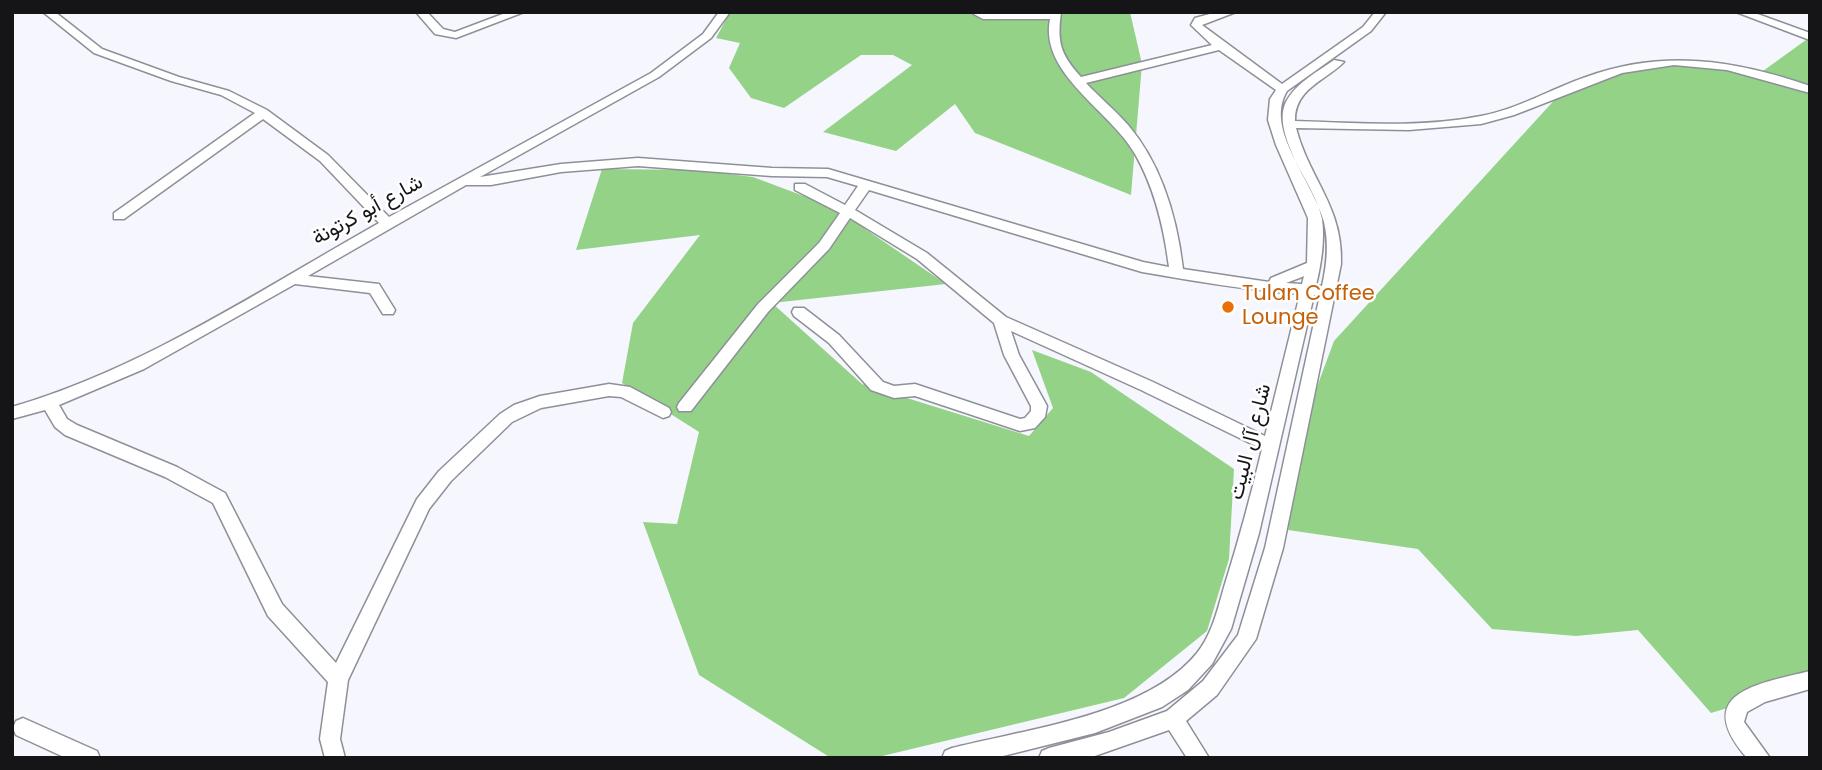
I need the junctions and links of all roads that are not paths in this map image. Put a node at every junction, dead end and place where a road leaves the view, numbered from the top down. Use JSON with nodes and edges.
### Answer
{"nodes":[{"id":1,"x":48,"y":12,"type":"edge"},
{"id":2,"x":421,"y":12,"type":"edge"},
{"id":3,"x":519,"y":12,"type":"edge"},
{"id":4,"x":725,"y":12,"type":"edge"},
{"id":5,"x":975,"y":12,"type":"edge"},
{"id":6,"x":1231,"y":12,"type":"edge"},
{"id":7,"x":1381,"y":12,"type":"edge"},
{"id":8,"x":1393,"y":12,"type":"edge"},
{"id":9,"x":1741,"y":12,"type":"edge"},
{"id":10,"x":1056,"y":14,"type":"edge"},
{"id":11,"x":1810,"y":37,"type":"edge"},
{"id":12,"x":1221,"y":46,"type":"junction"},
{"id":13,"x":1080,"y":81,"type":"junction"},
{"id":14,"x":1282,"y":89,"type":"junction"},
{"id":15,"x":1810,"y":90,"type":"edge"},
{"id":16,"x":263,"y":113,"type":"junction"},
{"id":17,"x":1289,"y":124,"type":"junction"},
{"id":18,"x":464,"y":181,"type":"junction"},
{"id":19,"x":867,"y":183,"type":"junction"},
{"id":20,"x":800,"y":187,"type":"dead end"},
{"id":21,"x":847,"y":211,"type":"junction"},
{"id":22,"x":119,"y":216,"type":"dead end"},
{"id":23,"x":388,"y":223,"type":"junction"},
{"id":24,"x":1178,"y":275,"type":"junction"},
{"id":25,"x":1311,"y":278,"type":"junction"},
{"id":26,"x":291,"y":279,"type":"junction"},
{"id":27,"x":1276,"y":284,"type":"junction"},
{"id":28,"x":1330,"y":286,"type":"junction"},
{"id":29,"x":1304,"y":308,"type":"junction"},
{"id":30,"x":388,"y":310,"type":"dead end"},
{"id":31,"x":799,"y":312,"type":"dead end"},
{"id":32,"x":1001,"y":321,"type":"junction"},
{"id":33,"x":49,"y":403,"type":"junction"},
{"id":34,"x":685,"y":407,"type":"dead end"},
{"id":35,"x":663,"y":412,"type":"dead end"},
{"id":36,"x":12,"y":414,"type":"edge"},
{"id":37,"x":1272,"y":447,"type":"junction"},
{"id":38,"x":338,"y":679,"type":"junction"},
{"id":39,"x":1810,"y":680,"type":"edge"},
{"id":40,"x":1173,"y":719,"type":"junction"},
{"id":41,"x":23,"y":728,"type":"dead end"},
{"id":42,"x":90,"y":758,"type":"edge"},
{"id":43,"x":335,"y":758,"type":"edge"},
{"id":44,"x":952,"y":758,"type":"edge"},
{"id":45,"x":1049,"y":758,"type":"edge"},
{"id":46,"x":1199,"y":758,"type":"edge"},
{"id":47,"x":1760,"y":758,"type":"edge"}],
"edges":[{"from":1,"to":16,"type":"street"},
{"from":2,"to":3,"type":"street"},
{"from":4,"to":18,"type":"street","name":"شارع أبو كرتونة"},
{"from":5,"to":10,"type":"street"},
{"from":6,"to":12,"type":"street"},
{"from":7,"to":14,"type":"street"},
{"from":8,"to":17,"type":"street"},
{"from":9,"to":11,"type":"street"},
{"from":10,"to":13,"type":"street"},
{"from":12,"to":13,"type":"street"},
{"from":12,"to":14,"type":"street"},
{"from":13,"to":24,"type":"street"},
{"from":14,"to":25,"type":"street","name":"شارع آل البيت"},
{"from":15,"to":17,"type":"street"},
{"from":16,"to":22,"type":"street"},
{"from":16,"to":23,"type":"street"},
{"from":17,"to":28,"type":"street","name":"شارع آل البيت"},
{"from":18,"to":19,"type":"street"},
{"from":18,"to":23,"type":"street","name":"شارع أبو كرتونة"},
{"from":19,"to":21,"type":"street"},
{"from":19,"to":24,"type":"street"},
{"from":20,"to":21,"type":"street"},
{"from":21,"to":32,"type":"street"},
{"from":21,"to":34,"type":"street"},
{"from":23,"to":26,"type":"street","name":"شارع أبو كرتونة"},
{"from":24,"to":27,"type":"street"},
{"from":25,"to":27,"type":"street"},
{"from":25,"to":27,"type":"street"},
{"from":25,"to":28,"type":"street"},
{"from":25,"to":29,"type":"street","name":"شارع آل البيت"},
{"from":26,"to":30,"type":"street"},
{"from":26,"to":33,"type":"street","name":"شارع أبو كرتونة"},
{"from":27,"to":29,"type":"street"},
{"from":28,"to":40,"type":"street","name":"شارع آل البيت"},
{"from":29,"to":37,"type":"street","name":"شارع آل البيت"},
{"from":31,"to":32,"type":"street"},
{"from":32,"to":37,"type":"street"},
{"from":33,"to":36,"type":"street","name":"شارع أبو كرتونة"},
{"from":33,"to":38,"type":"street"},
{"from":35,"to":38,"type":"street"},
{"from":37,"to":44,"type":"street","name":"شارع آل البيت"},
{"from":38,"to":43,"type":"street"},
{"from":39,"to":47,"type":"street"},
{"from":40,"to":45,"type":"street","name":"شارع آل البيت"},
{"from":40,"to":46,"type":"street"},
{"from":41,"to":42,"type":"street"}]}
